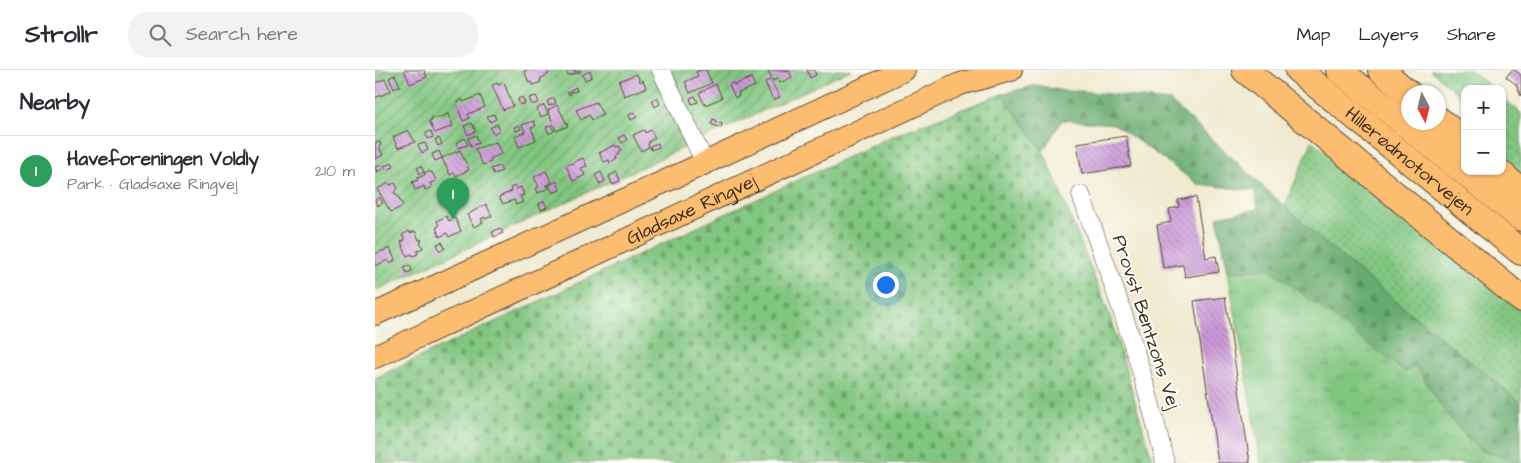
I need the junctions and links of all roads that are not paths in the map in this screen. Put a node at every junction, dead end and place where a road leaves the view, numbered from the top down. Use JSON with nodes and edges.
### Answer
{"nodes":[{"id":1,"x":661,"y":70,"type":"edge"},
{"id":2,"x":904,"y":70,"type":"edge"},
{"id":3,"x":1011,"y":70,"type":"edge"},
{"id":4,"x":1245,"y":70,"type":"edge"},
{"id":5,"x":1298,"y":70,"type":"edge"},
{"id":6,"x":1339,"y":70,"type":"edge"},
{"id":7,"x":1381,"y":70,"type":"edge"},
{"id":8,"x":1401,"y":87,"type":"edge"},
{"id":9,"x":1446,"y":126,"type":"edge"},
{"id":10,"x":1461,"y":139,"type":"edge"},
{"id":11,"x":1396,"y":150,"type":"junction"},
{"id":12,"x":705,"y":164,"type":"junction"},
{"id":13,"x":1503,"y":175,"type":"edge"},
{"id":14,"x":1521,"y":191,"type":"edge"},
{"id":15,"x":1081,"y":195,"type":"dead end"},
{"id":16,"x":1521,"y":218,"type":"edge"},
{"id":17,"x":1521,"y":252,"type":"edge"},
{"id":18,"x":1521,"y":280,"type":"edge"},
{"id":19,"x":1521,"y":299,"type":"edge"},
{"id":20,"x":375,"y":314,"type":"edge"},
{"id":21,"x":375,"y":357,"type":"edge"},
{"id":22,"x":1165,"y":463,"type":"edge"}],
"edges":[{"from":1,"to":12,"type":"street"},
{"from":2,"to":12,"type":"main road","name":"Gladsaxe Ringvej"},
{"from":3,"to":21,"type":"main road","name":"Gladsaxe Ringvej"},
{"from":4,"to":19,"type":"highway"},
{"from":5,"to":11,"type":"highway","name":"Hillerødmotorvejen"},
{"from":6,"to":16,"type":"highway","name":"Hillerødmotorvejen"},
{"from":7,"to":8,"type":"highway"},
{"from":9,"to":10,"type":"highway"},
{"from":11,"to":17,"type":"highway","name":"Hillerødmotorvejen"},
{"from":11,"to":18,"type":"highway"},
{"from":12,"to":20,"type":"main road","name":"Gladsaxe Ringvej"},
{"from":13,"to":14,"type":"highway"},
{"from":15,"to":22,"type":"street","name":"Provst Bentzons Vej"}]}
